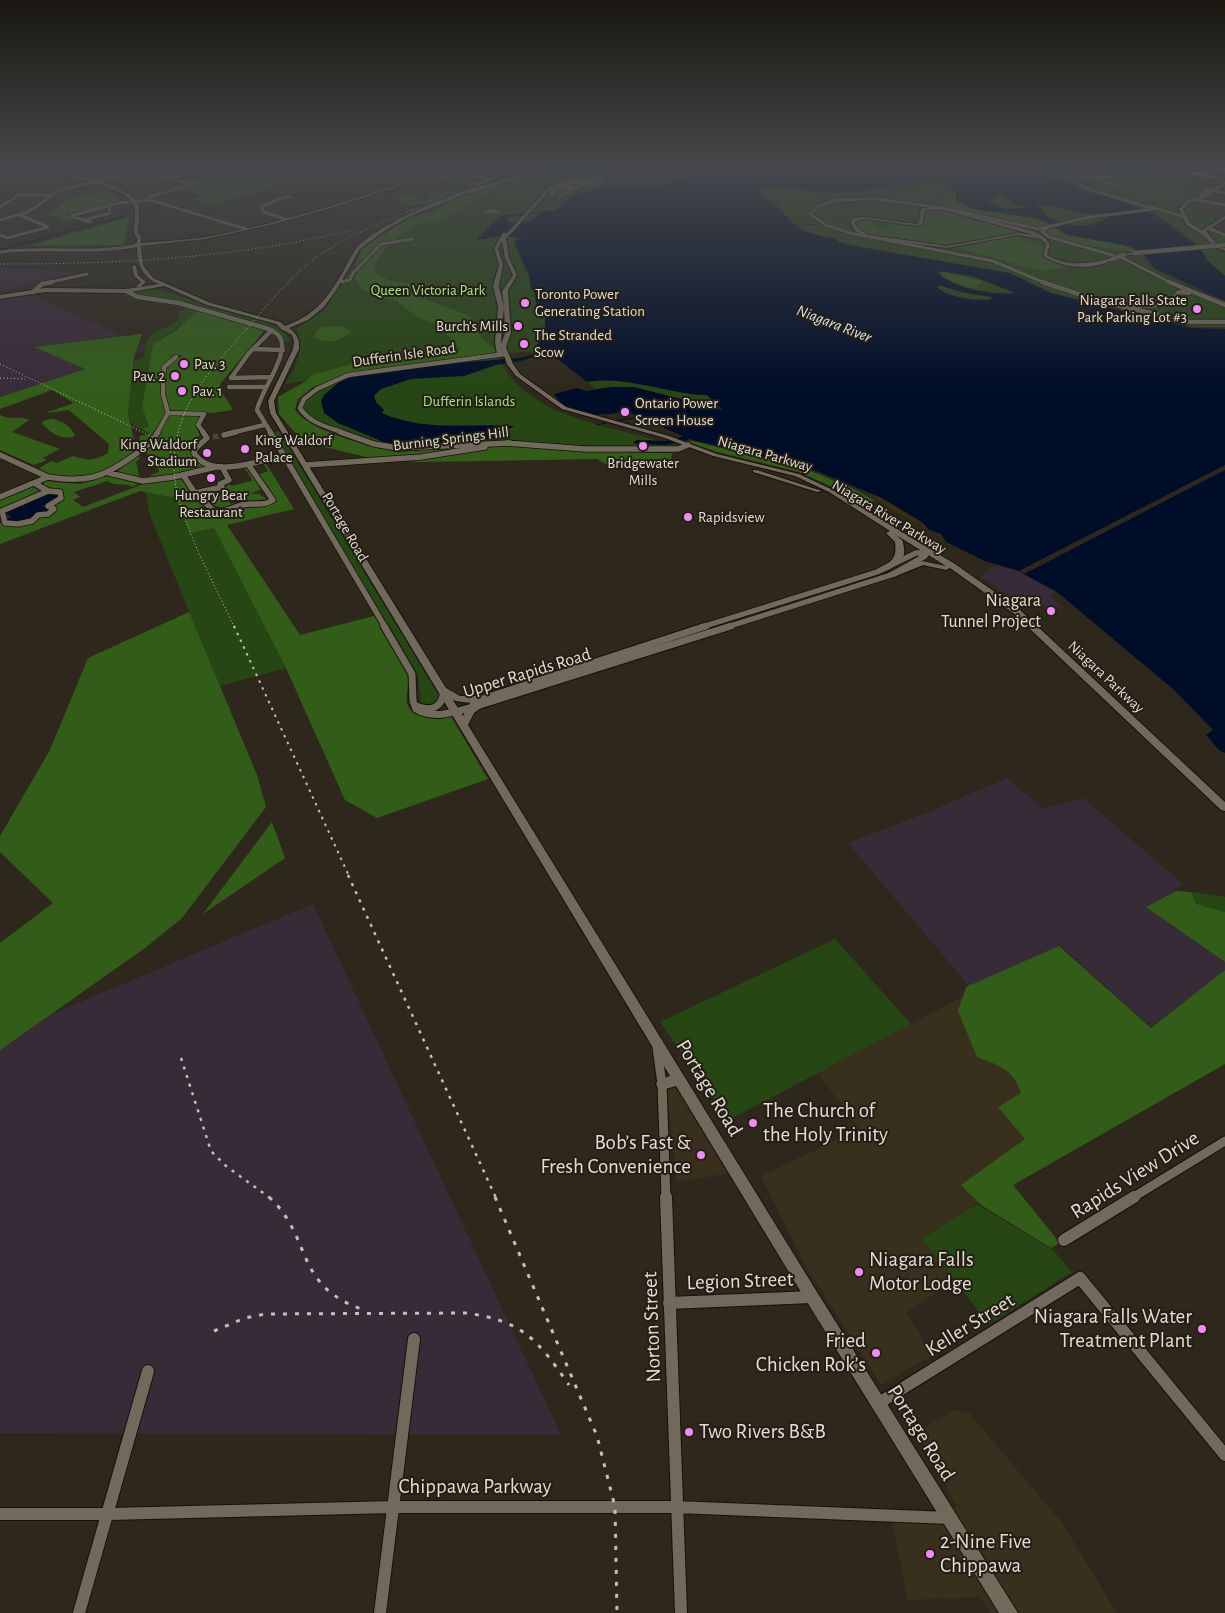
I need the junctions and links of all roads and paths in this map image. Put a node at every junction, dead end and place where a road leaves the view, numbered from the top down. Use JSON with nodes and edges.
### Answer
{"nodes":[{"id":1,"x":134,"y":241,"type":"edge"},
{"id":2,"x":179,"y":241,"type":"edge"},
{"id":3,"x":194,"y":241,"type":"edge"},
{"id":4,"x":367,"y":241,"type":"edge"},
{"id":5,"x":398,"y":241,"type":"edge"},
{"id":6,"x":501,"y":241,"type":"edge"},
{"id":7,"x":504,"y":241,"type":"edge"},
{"id":8,"x":898,"y":241,"type":"edge"},
{"id":9,"x":905,"y":241,"type":"edge"},
{"id":10,"x":980,"y":241,"type":"edge"},
{"id":11,"x":1045,"y":241,"type":"edge"},
{"id":12,"x":1069,"y":241,"type":"edge"},
{"id":13,"x":1212,"y":241,"type":"edge"},
{"id":14,"x":165,"y":244,"type":"junction"},
{"id":15,"x":1225,"y":245,"type":"edge"},
{"id":16,"x":135,"y":246,"type":"junction"},
{"id":17,"x":938,"y":246,"type":"junction"},
{"id":18,"x":956,"y":246,"type":"junction"},
{"id":19,"x":1225,"y":250,"type":"edge"},
{"id":20,"x":961,"y":251,"type":"junction"},
{"id":21,"x":0,"y":252,"type":"edge"},
{"id":22,"x":140,"y":256,"type":"junction"},
{"id":23,"x":134,"y":266,"type":"junction"},
{"id":24,"x":86,"y":274,"type":"dead end"},
{"id":25,"x":515,"y":274,"type":"junction"},
{"id":26,"x":504,"y":275,"type":"junction"},
{"id":27,"x":339,"y":282,"type":"junction"},
{"id":28,"x":162,"y":286,"type":"junction"},
{"id":29,"x":112,"y":291,"type":"junction"},
{"id":30,"x":126,"y":291,"type":"junction"},
{"id":31,"x":33,"y":292,"type":"junction"},
{"id":32,"x":0,"y":297,"type":"edge"},
{"id":33,"x":327,"y":301,"type":"junction"},
{"id":34,"x":1107,"y":302,"type":"junction"},
{"id":35,"x":1225,"y":306,"type":"edge"},
{"id":36,"x":1225,"y":321,"type":"edge"},
{"id":37,"x":284,"y":328,"type":"junction"},
{"id":38,"x":272,"y":330,"type":"junction"},
{"id":39,"x":253,"y":349,"type":"junction"},
{"id":40,"x":283,"y":350,"type":"junction"},
{"id":41,"x":176,"y":357,"type":"dead end"},
{"id":42,"x":505,"y":359,"type":"junction"},
{"id":43,"x":292,"y":360,"type":"junction"},
{"id":44,"x":236,"y":382,"type":"dead end"},
{"id":45,"x":279,"y":383,"type":"junction"},
{"id":46,"x":267,"y":385,"type":"junction"},
{"id":47,"x":229,"y":387,"type":"dead end"},
{"id":48,"x":234,"y":392,"type":"dead end"},
{"id":49,"x":168,"y":413,"type":"junction"},
{"id":50,"x":264,"y":425,"type":"junction"},
{"id":51,"x":224,"y":435,"type":"tunnel mouth"},
{"id":52,"x":213,"y":437,"type":"tunnel mouth"},
{"id":53,"x":206,"y":439,"type":"junction"},
{"id":54,"x":510,"y":443,"type":"junction"},
{"id":55,"x":683,"y":445,"type":"junction"},
{"id":56,"x":0,"y":455,"type":"edge"},
{"id":57,"x":262,"y":461,"type":"dead end"},
{"id":58,"x":248,"y":464,"type":"junction"},
{"id":59,"x":306,"y":465,"type":"junction"},
{"id":60,"x":219,"y":466,"type":"junction"},
{"id":61,"x":109,"y":473,"type":"junction"},
{"id":62,"x":183,"y":475,"type":"junction"},
{"id":63,"x":48,"y":477,"type":"junction"},
{"id":64,"x":34,"y":483,"type":"junction"},
{"id":65,"x":48,"y":491,"type":"junction"},
{"id":66,"x":195,"y":493,"type":"junction"},
{"id":67,"x":0,"y":497,"type":"edge"},
{"id":68,"x":881,"y":526,"type":"junction"},
{"id":69,"x":925,"y":552,"type":"junction"},
{"id":70,"x":951,"y":570,"type":"junction"},
{"id":71,"x":880,"y":571,"type":"junction"},
{"id":72,"x":890,"y":575,"type":"junction"},
{"id":73,"x":1020,"y":616,"type":"junction"},
{"id":74,"x":444,"y":690,"type":"junction"},
{"id":75,"x":480,"y":702,"type":"junction"},
{"id":76,"x":413,"y":703,"type":"junction"},
{"id":77,"x":455,"y":710,"type":"junction"},
{"id":78,"x":464,"y":724,"type":"junction"},
{"id":79,"x":1225,"y":808,"type":"edge"},
{"id":80,"x":656,"y":1040,"type":"junction"},
{"id":81,"x":680,"y":1079,"type":"junction"},
{"id":82,"x":662,"y":1084,"type":"junction"},
{"id":83,"x":1225,"y":1141,"type":"edge"},
{"id":84,"x":1064,"y":1240,"type":"dead end"},
{"id":85,"x":812,"y":1297,"type":"junction"},
{"id":86,"x":670,"y":1303,"type":"junction"},
{"id":87,"x":414,"y":1340,"type":"dead end"},
{"id":88,"x":148,"y":1372,"type":"dead end"},
{"id":89,"x":879,"y":1403,"type":"junction"},
{"id":90,"x":1225,"y":1455,"type":"edge"},
{"id":91,"x":394,"y":1507,"type":"junction"},
{"id":92,"x":676,"y":1507,"type":"junction"},
{"id":93,"x":0,"y":1514,"type":"edge"},
{"id":94,"x":109,"y":1514,"type":"junction"},
{"id":95,"x":951,"y":1518,"type":"junction"},
{"id":96,"x":79,"y":1613,"type":"edge"},
{"id":97,"x":380,"y":1613,"type":"edge"},
{"id":98,"x":681,"y":1613,"type":"edge"},
{"id":99,"x":1009,"y":1613,"type":"edge"}],
"edges":[{"from":1,"to":16,"type":"main road"},
{"from":2,"to":16,"type":"main road"},
{"from":3,"to":14,"type":"main road"},
{"from":4,"to":27,"type":"main road"},
{"from":5,"to":27,"type":"street"},
{"from":6,"to":26,"type":"main road"},
{"from":7,"to":25,"type":"main road"},
{"from":8,"to":36,"type":"street"},
{"from":9,"to":17,"type":"main road"},
{"from":10,"to":18,"type":"main road"},
{"from":11,"to":15,"type":"main road","bridge":true},
{"from":12,"to":35,"type":"street"},
{"from":13,"to":19,"type":"main road"},
{"from":14,"to":16,"type":"main road"},
{"from":14,"to":22,"type":"main road"},
{"from":16,"to":21,"type":"street"},
{"from":16,"to":22,"type":"main road"},
{"from":16,"to":23,"type":"main road"},
{"from":17,"to":18,"type":"main road"},
{"from":17,"to":20,"type":"street"},
{"from":18,"to":20,"type":"street"},
{"from":20,"to":34,"type":"street"},
{"from":22,"to":28,"type":"main road"},
{"from":23,"to":28,"type":"main road"},
{"from":23,"to":29,"type":"main road"},
{"from":24,"to":31,"type":"street"},
{"from":25,"to":26,"type":"main road"},
{"from":25,"to":42,"type":"main road"},
{"from":26,"to":42,"type":"main road"},
{"from":27,"to":33,"type":"main road"},
{"from":28,"to":30,"type":"main road"},
{"from":28,"to":37,"type":"main road"},
{"from":29,"to":30,"type":"main road"},
{"from":29,"to":31,"type":"main road"},
{"from":30,"to":38,"type":"street"},
{"from":31,"to":32,"type":"main road"},
{"from":33,"to":37,"type":"main road"},
{"from":33,"to":43,"type":"main road"},
{"from":34,"to":35,"type":"street"},
{"from":34,"to":36,"type":"street"},
{"from":37,"to":43,"type":"main road","name":"Portage Road"},
{"from":37,"to":45,"type":"main road","name":"Portage Road"},
{"from":38,"to":39,"type":"street"},
{"from":38,"to":40,"type":"street"},
{"from":39,"to":40,"type":"street"},
{"from":39,"to":46,"type":"street"},
{"from":40,"to":46,"type":"street","name":"Portage Road"},
{"from":41,"to":49,"type":"street"},
{"from":42,"to":54,"type":"street","name":"Dufferin Isle Road"},
{"from":42,"to":55,"type":"main road","name":"Niagara Parkway"},
{"from":43,"to":45,"type":"main road","name":"Portage Road"},
{"from":44,"to":46,"type":"street"},
{"from":45,"to":59,"type":"main road","name":"Portage Road"},
{"from":46,"to":47,"type":"street"},
{"from":46,"to":48,"type":"street"},
{"from":46,"to":50,"type":"street","name":"Portage Road"},
{"from":49,"to":53,"type":"street"},
{"from":49,"to":61,"type":"street"},
{"from":50,"to":51,"type":"street"},
{"from":50,"to":76,"type":"street","name":"Portage Road"},
{"from":52,"to":53,"type":"street"},
{"from":53,"to":60,"type":"street"},
{"from":54,"to":55,"type":"street","name":"Burning Springs Hill"},
{"from":54,"to":59,"type":"street","name":"Burning Springs Hill"},
{"from":55,"to":68,"type":"main road","name":"Niagara River Parkway"},
{"from":55,"to":69,"type":"main road","name":"Niagara Parkway"},
{"from":56,"to":63,"type":"street"},
{"from":57,"to":58,"type":"street"},
{"from":58,"to":60,"type":"street"},
{"from":58,"to":66,"type":"street"},
{"from":59,"to":74,"type":"main road","name":"Portage Road"},
{"from":60,"to":62,"type":"street"},
{"from":60,"to":66,"type":"street"},
{"from":61,"to":62,"type":"street"},
{"from":61,"to":63,"type":"street"},
{"from":62,"to":66,"type":"street"},
{"from":63,"to":64,"type":"street"},
{"from":64,"to":65,"type":"street"},
{"from":64,"to":67,"type":"street"},
{"from":65,"to":65,"type":"street"},
{"from":68,"to":69,"type":"main road","name":"Niagara River Parkway"},
{"from":68,"to":71,"type":"main road"},
{"from":69,"to":70,"type":"main road","name":"Niagara River Parkway"},
{"from":69,"to":71,"type":"street","name":"Upper Rapids Road"},
{"from":69,"to":72,"type":"street","name":"Upper Rapids Road"},
{"from":69,"to":73,"type":"main road","name":"Niagara Parkway"},
{"from":70,"to":72,"type":"main road"},
{"from":70,"to":73,"type":"main road","name":"Niagara River Parkway"},
{"from":71,"to":75,"type":"street","name":"Upper Rapids Road"},
{"from":72,"to":75,"type":"street","name":"Upper Rapids Road"},
{"from":73,"to":79,"type":"main road","name":"Niagara Parkway"},
{"from":74,"to":75,"type":"main road"},
{"from":74,"to":76,"type":"street"},
{"from":74,"to":77,"type":"main road","name":"Portage Road"},
{"from":75,"to":77,"type":"street","name":"Upper Rapids Road"},
{"from":75,"to":78,"type":"main road"},
{"from":76,"to":77,"type":"street"},
{"from":77,"to":78,"type":"main road","name":"Portage Road"},
{"from":78,"to":80,"type":"main road","name":"Portage Road"},
{"from":80,"to":81,"type":"main road","name":"Portage Road"},
{"from":80,"to":82,"type":"street","name":"Norton Street"},
{"from":81,"to":82,"type":"main road"},
{"from":81,"to":85,"type":"main road","name":"Portage Road"},
{"from":82,"to":86,"type":"street","name":"Norton Street"},
{"from":83,"to":84,"type":"street","name":"Rapids View Drive"},
{"from":85,"to":86,"type":"street","name":"Legion Street"},
{"from":85,"to":89,"type":"main road","name":"Portage Road"},
{"from":86,"to":92,"type":"street","name":"Norton Street"},
{"from":87,"to":91,"type":"street"},
{"from":88,"to":94,"type":"street"},
{"from":89,"to":90,"type":"street","name":"Keller Street"},
{"from":89,"to":95,"type":"main road","name":"Portage Road"},
{"from":91,"to":92,"type":"street","name":"Chippawa Parkway"},
{"from":91,"to":94,"type":"street","name":"Chippawa Parkway"},
{"from":91,"to":97,"type":"street"},
{"from":92,"to":95,"type":"street","name":"Chippawa Parkway"},
{"from":92,"to":98,"type":"street","name":"Norton Street"},
{"from":93,"to":94,"type":"street","name":"Chippawa Parkway"},
{"from":94,"to":96,"type":"street"},
{"from":95,"to":99,"type":"main road","name":"Portage Road"}]}
